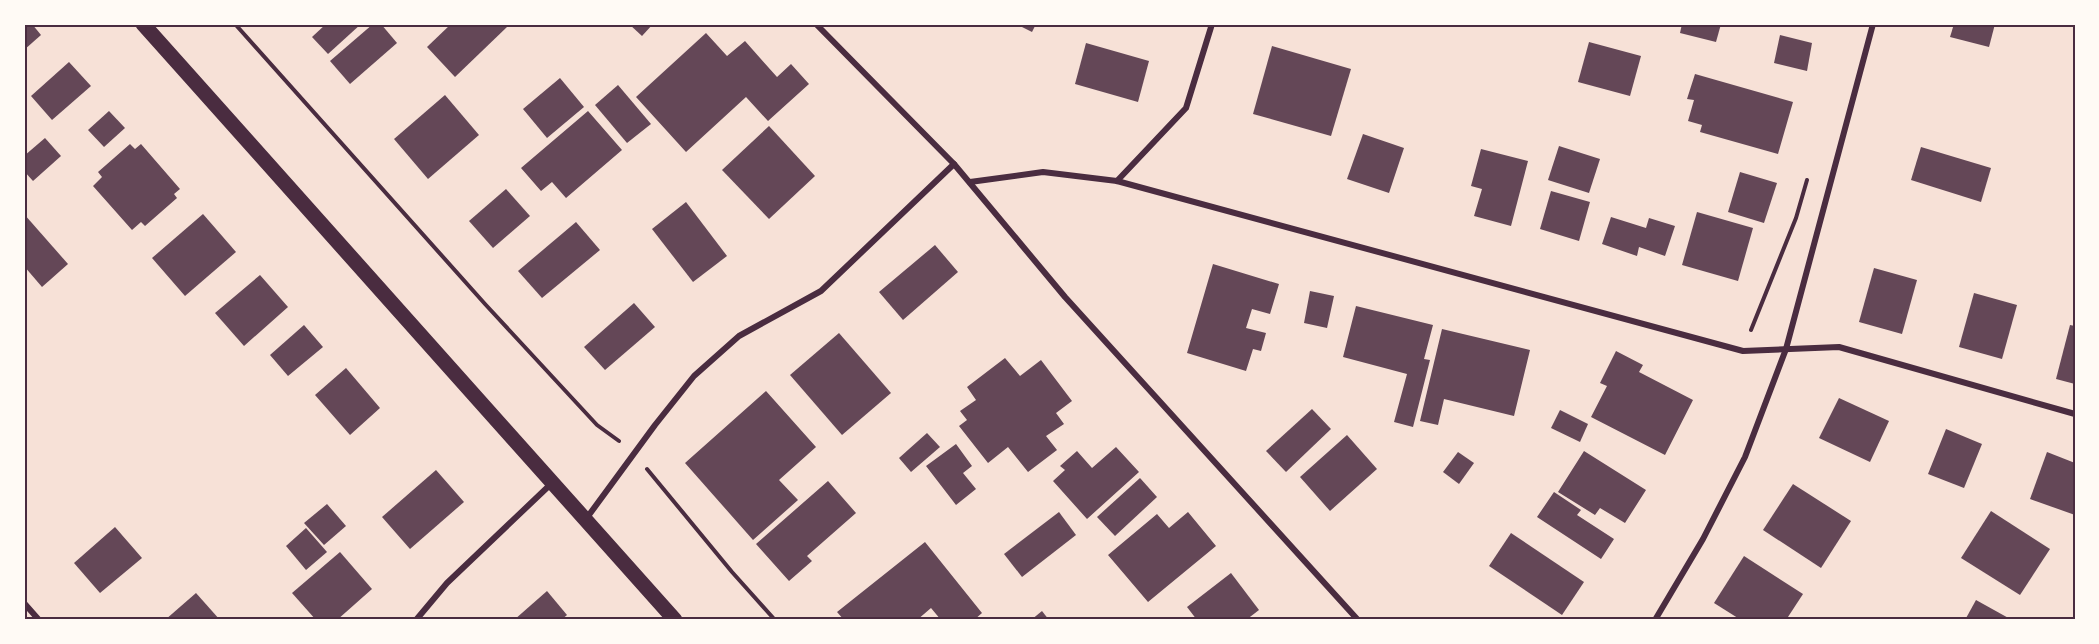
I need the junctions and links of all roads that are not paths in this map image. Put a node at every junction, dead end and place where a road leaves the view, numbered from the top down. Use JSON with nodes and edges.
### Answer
{"nodes":[{"id":1,"x":143,"y":24,"type":"edge"},
{"id":2,"x":816,"y":24,"type":"edge"},
{"id":3,"x":1212,"y":24,"type":"edge"},
{"id":4,"x":1873,"y":24,"type":"edge"},
{"id":5,"x":954,"y":164,"type":"junction"},
{"id":6,"x":1117,"y":181,"type":"junction"},
{"id":7,"x":970,"y":182,"type":"junction"},
{"id":8,"x":1786,"y":350,"type":"junction"},
{"id":9,"x":2075,"y":414,"type":"edge"},
{"id":10,"x":553,"y":482,"type":"junction"},
{"id":11,"x":586,"y":519,"type":"junction"},
{"id":12,"x":24,"y":603,"type":"edge"},
{"id":13,"x":39,"y":620,"type":"edge"},
{"id":14,"x":416,"y":620,"type":"edge"},
{"id":15,"x":675,"y":620,"type":"edge"},
{"id":16,"x":1358,"y":620,"type":"edge"},
{"id":17,"x":1655,"y":620,"type":"edge"}],
"edges":[{"from":1,"to":10,"type":"main road"},
{"from":2,"to":5,"type":"street"},
{"from":3,"to":6,"type":"street"},
{"from":4,"to":8,"type":"street"},
{"from":5,"to":7,"type":"street"},
{"from":5,"to":11,"type":"street"},
{"from":6,"to":7,"type":"street"},
{"from":6,"to":8,"type":"street"},
{"from":7,"to":16,"type":"street"},
{"from":8,"to":9,"type":"street"},
{"from":8,"to":17,"type":"street"},
{"from":10,"to":11,"type":"main road"},
{"from":10,"to":14,"type":"street"},
{"from":11,"to":15,"type":"main road"},
{"from":12,"to":13,"type":"street"}]}
